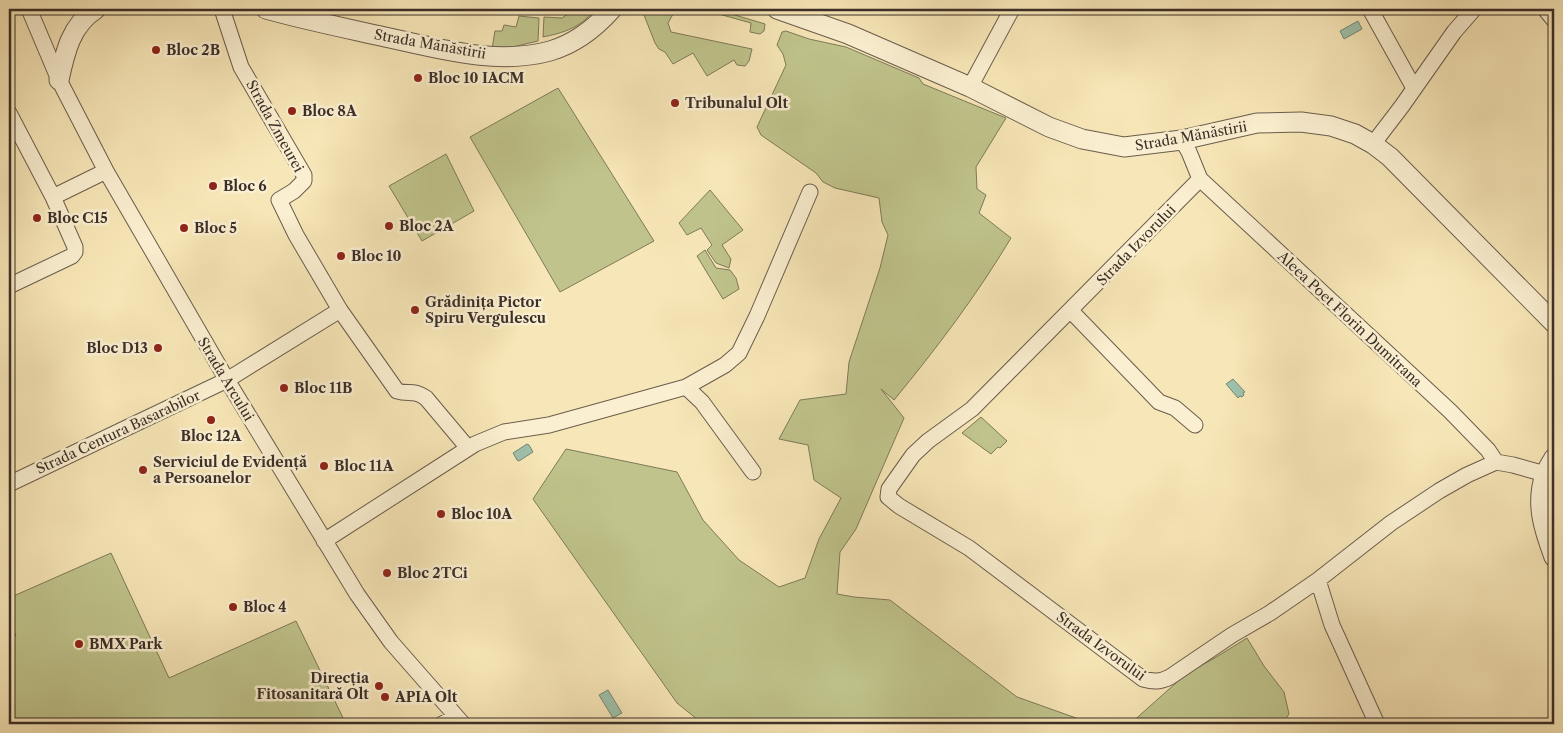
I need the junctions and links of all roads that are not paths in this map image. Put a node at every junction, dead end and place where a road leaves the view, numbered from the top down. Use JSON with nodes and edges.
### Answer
{"nodes":[{"id":1,"x":28,"y":9,"type":"edge"},
{"id":2,"x":96,"y":9,"type":"edge"},
{"id":3,"x":222,"y":9,"type":"edge"},
{"id":4,"x":266,"y":9,"type":"edge"},
{"id":5,"x":612,"y":9,"type":"edge"},
{"id":6,"x":777,"y":9,"type":"edge"},
{"id":7,"x":1012,"y":9,"type":"edge"},
{"id":8,"x":1370,"y":9,"type":"edge"},
{"id":9,"x":1474,"y":9,"type":"edge"},
{"id":10,"x":1545,"y":9,"type":"edge"},
{"id":11,"x":1554,"y":20,"type":"edge"},
{"id":12,"x":59,"y":80,"type":"junction"},
{"id":13,"x":970,"y":87,"type":"junction"},
{"id":14,"x":1414,"y":88,"type":"junction"},
{"id":15,"x":9,"y":113,"type":"edge"},
{"id":16,"x":1182,"y":140,"type":"junction"},
{"id":17,"x":1373,"y":144,"type":"junction"},
{"id":18,"x":106,"y":171,"type":"junction"},
{"id":19,"x":1200,"y":180,"type":"junction"},
{"id":20,"x":810,"y":192,"type":"dead end"},
{"id":21,"x":53,"y":197,"type":"junction"},
{"id":22,"x":9,"y":286,"type":"edge"},
{"id":23,"x":340,"y":310,"type":"junction"},
{"id":24,"x":1071,"y":312,"type":"junction"},
{"id":25,"x":1554,"y":323,"type":"edge"},
{"id":26,"x":227,"y":380,"type":"junction"},
{"id":27,"x":686,"y":388,"type":"junction"},
{"id":28,"x":1195,"y":425,"type":"dead end"},
{"id":29,"x":468,"y":448,"type":"junction"},
{"id":30,"x":1554,"y":458,"type":"edge"},
{"id":31,"x":1496,"y":462,"type":"junction"},
{"id":32,"x":753,"y":472,"type":"dead end"},
{"id":33,"x":1545,"y":474,"type":"junction"},
{"id":34,"x":9,"y":484,"type":"edge"},
{"id":35,"x":324,"y":541,"type":"junction"},
{"id":36,"x":1554,"y":556,"type":"edge"},
{"id":37,"x":1318,"y":580,"type":"junction"},
{"id":38,"x":460,"y":720,"type":"edge"},
{"id":39,"x":442,"y":724,"type":"edge"},
{"id":40,"x":1377,"y":724,"type":"edge"}],
"edges":[{"from":1,"to":12,"type":"street","name":"Strada Arcului"},
{"from":2,"to":12,"type":"street"},
{"from":3,"to":23,"type":"street","name":"Strada Zmeurei"},
{"from":4,"to":5,"type":"street","name":"Strada Mănăstirii"},
{"from":6,"to":13,"type":"street","name":"Strada Mănăstirii"},
{"from":7,"to":13,"type":"street"},
{"from":8,"to":14,"type":"street"},
{"from":9,"to":14,"type":"street"},
{"from":10,"to":11,"type":"street"},
{"from":12,"to":18,"type":"street","name":"Strada Arcului"},
{"from":13,"to":16,"type":"street","name":"Strada Mănăstirii"},
{"from":14,"to":17,"type":"street"},
{"from":15,"to":21,"type":"street"},
{"from":16,"to":17,"type":"street","name":"Strada Mănăstirii"},
{"from":16,"to":19,"type":"street"},
{"from":17,"to":25,"type":"street","name":"Strada Mănăstirii"},
{"from":18,"to":21,"type":"street"},
{"from":18,"to":26,"type":"street","name":"Strada Arcului"},
{"from":19,"to":24,"type":"street","name":"Strada Izvorului"},
{"from":19,"to":31,"type":"street","name":"Aleea Poet Florin Dumitrana"},
{"from":20,"to":27,"type":"street"},
{"from":21,"to":22,"type":"street"},
{"from":23,"to":26,"type":"street"},
{"from":23,"to":29,"type":"street","name":"Strada Zmeurei"},
{"from":24,"to":28,"type":"street"},
{"from":24,"to":37,"type":"street","name":"Strada Izvorului"},
{"from":26,"to":34,"type":"street","name":"Strada Centura Basarabilor"},
{"from":26,"to":35,"type":"street","name":"Strada Arcului"},
{"from":27,"to":29,"type":"street"},
{"from":27,"to":32,"type":"street"},
{"from":29,"to":35,"type":"street"},
{"from":30,"to":33,"type":"street"},
{"from":31,"to":33,"type":"street"},
{"from":31,"to":37,"type":"street","name":"Strada Izvorului"},
{"from":33,"to":36,"type":"street"},
{"from":35,"to":38,"type":"street","name":"Strada Arcului"},
{"from":37,"to":40,"type":"street"},
{"from":38,"to":39,"type":"street"}]}
